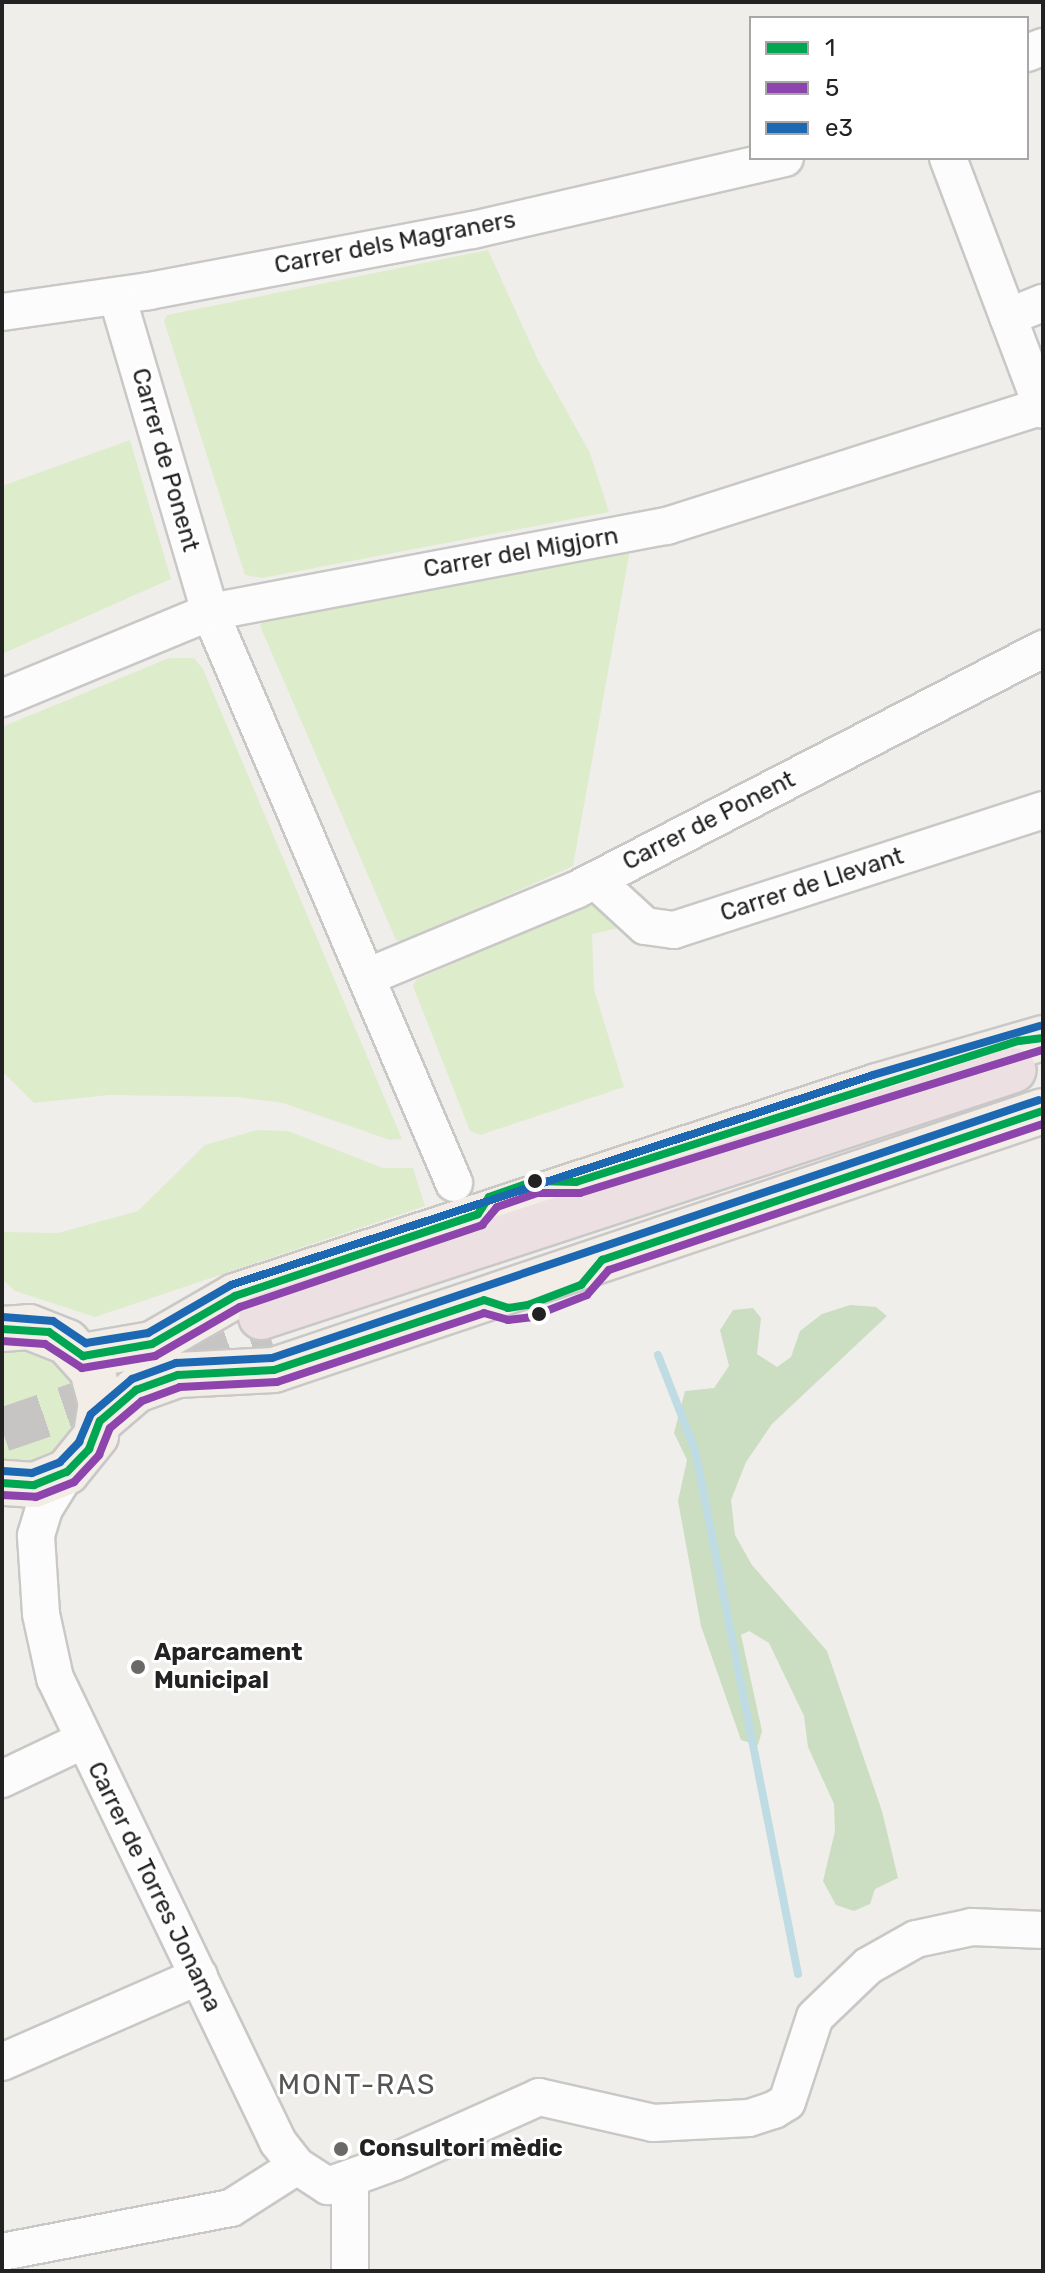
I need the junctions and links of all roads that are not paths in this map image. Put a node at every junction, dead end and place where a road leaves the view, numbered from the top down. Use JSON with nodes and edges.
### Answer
{"nodes":[{"id":1,"x":776,"y":160,"type":"edge"},
{"id":2,"x":949,"y":160,"type":"edge"},
{"id":3,"x":117,"y":296,"type":"junction"},
{"id":4,"x":1043,"y":303,"type":"edge"},
{"id":5,"x":2,"y":312,"type":"edge"},
{"id":6,"x":1008,"y":317,"type":"junction"},
{"id":7,"x":1042,"y":408,"type":"edge"},
{"id":8,"x":210,"y":612,"type":"junction"},
{"id":9,"x":1043,"y":649,"type":"edge"},
{"id":10,"x":2,"y":698,"type":"edge"},
{"id":11,"x":1043,"y":810,"type":"edge"},
{"id":12,"x":595,"y":880,"type":"junction"},
{"id":13,"x":367,"y":977,"type":"junction"},
{"id":14,"x":1043,"y":1038,"type":"edge"},
{"id":15,"x":1027,"y":1093,"type":"edge"},
{"id":16,"x":454,"y":1183,"type":"dead end"},
{"id":17,"x":11,"y":1322,"type":"edge"},
{"id":18,"x":266,"y":1328,"type":"tunnel mouth"},
{"id":19,"x":83,"y":1356,"type":"junction"},
{"id":20,"x":100,"y":1421,"type":"junction"},
{"id":21,"x":67,"y":1472,"type":"junction"},
{"id":22,"x":2,"y":1483,"type":"edge"},
{"id":23,"x":2,"y":1492,"type":"edge"},
{"id":24,"x":36,"y":1536,"type":"junction"},
{"id":25,"x":82,"y":1741,"type":"junction"},
{"id":26,"x":2,"y":1779,"type":"edge"},
{"id":27,"x":1043,"y":1930,"type":"edge"},
{"id":28,"x":199,"y":1976,"type":"junction"},
{"id":29,"x":2,"y":2062,"type":"edge"},
{"id":30,"x":297,"y":2166,"type":"junction"},
{"id":31,"x":350,"y":2179,"type":"junction"},
{"id":32,"x":2,"y":2252,"type":"edge"},
{"id":33,"x":350,"y":2271,"type":"edge"}],
"edges":[{"from":1,"to":3,"type":"street","name":"Carrer dels Magraners"},
{"from":2,"to":6,"type":"street"},
{"from":3,"to":5,"type":"street","name":"Carrer dels Magraners"},
{"from":3,"to":8,"type":"street","name":"Carrer de Ponent"},
{"from":4,"to":6,"type":"street"},
{"from":6,"to":7,"type":"street"},
{"from":7,"to":8,"type":"street","name":"Carrer del Migjorn"},
{"from":8,"to":10,"type":"street","name":"Carrer del Migjorn"},
{"from":8,"to":13,"type":"street","name":"Carrer de Ponent"},
{"from":9,"to":12,"type":"street","name":"Carrer de Ponent"},
{"from":11,"to":12,"type":"street","name":"Carrer de Llevant"},
{"from":12,"to":13,"type":"street","name":"Carrer de Ponent"},
{"from":13,"to":16,"type":"street","name":"Carrer de Ponent"},
{"from":14,"to":19,"type":"main road"},
{"from":15,"to":18,"type":"highway"},
{"from":15,"to":20,"type":"main road"},
{"from":17,"to":19,"type":"main road"},
{"from":19,"to":20,"type":"main road"},
{"from":20,"to":21,"type":"main road"},
{"from":21,"to":22,"type":"main road"},
{"from":21,"to":24,"type":"street","name":"Carrer de Torres Jonama"},
{"from":23,"to":24,"type":"street"},
{"from":24,"to":25,"type":"street","name":"Carrer de Torres Jonama"},
{"from":25,"to":26,"type":"street"},
{"from":25,"to":28,"type":"street","name":"Carrer de Torres Jonama"},
{"from":27,"to":31,"type":"street"},
{"from":28,"to":29,"type":"street"},
{"from":28,"to":30,"type":"street","name":"Carrer de Torres Jonama"},
{"from":30,"to":31,"type":"street","name":"Carrer de Torres Jonama"},
{"from":30,"to":32,"type":"street"},
{"from":31,"to":33,"type":"street"}]}
